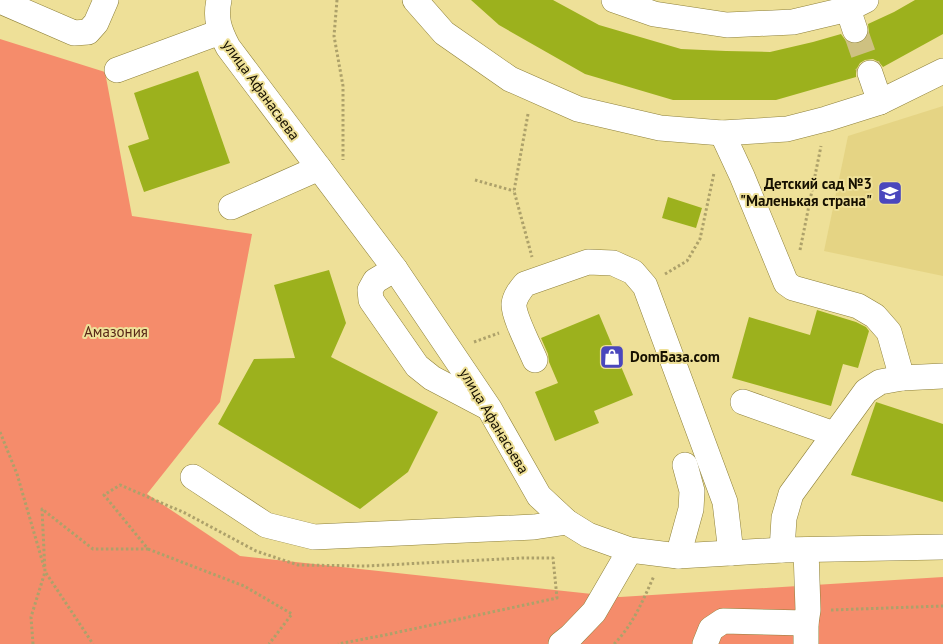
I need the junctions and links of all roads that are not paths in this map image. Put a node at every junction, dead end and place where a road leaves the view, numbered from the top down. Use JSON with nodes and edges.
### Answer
{"nodes":[{"id":1,"x":0,"y":0,"type":"edge"},
{"id":2,"x":106,"y":0,"type":"edge"},
{"id":3,"x":219,"y":0,"type":"edge"},
{"id":4,"x":415,"y":0,"type":"edge"},
{"id":5,"x":614,"y":0,"type":"edge"},
{"id":6,"x":858,"y":8,"type":"edge"},
{"id":7,"x":220,"y":32,"type":"junction"},
{"id":8,"x":117,"y":70,"type":"dead end"},
{"id":9,"x":943,"y":71,"type":"edge"},
{"id":10,"x":870,"y":73,"type":"tunnel mouth"},
{"id":11,"x":880,"y":102,"type":"junction"},
{"id":12,"x":722,"y":133,"type":"junction"},
{"id":13,"x":319,"y":168,"type":"junction"},
{"id":14,"x":231,"y":207,"type":"dead end"},
{"id":15,"x":394,"y":269,"type":"junction"},
{"id":16,"x":535,"y":360,"type":"dead end"},
{"id":17,"x":943,"y":376,"type":"edge"},
{"id":18,"x":902,"y":378,"type":"junction"},
{"id":19,"x":744,"y":402,"type":"dead end"},
{"id":20,"x":489,"y":408,"type":"junction"},
{"id":21,"x":834,"y":434,"type":"junction"},
{"id":22,"x":686,"y":465,"type":"dead end"},
{"id":23,"x":193,"y":477,"type":"dead end"},
{"id":24,"x":567,"y":522,"type":"junction"},
{"id":25,"x":943,"y":547,"type":"edge"},
{"id":26,"x":630,"y":550,"type":"junction"},
{"id":27,"x":794,"y":550,"type":"junction"},
{"id":28,"x":731,"y":553,"type":"junction"},
{"id":29,"x":671,"y":555,"type":"junction"},
{"id":30,"x":806,"y":626,"type":"edge"},
{"id":31,"x":561,"y":644,"type":"edge"},
{"id":32,"x":705,"y":644,"type":"edge"}],
"edges":[{"from":1,"to":2,"type":"street"},
{"from":3,"to":7,"type":"street","name":"улица Афанасьева"},
{"from":4,"to":12,"type":"street"},
{"from":5,"to":6,"type":"street"},
{"from":7,"to":8,"type":"street"},
{"from":7,"to":13,"type":"street","name":"улица Афанасьева"},
{"from":9,"to":11,"type":"street"},
{"from":10,"to":11,"type":"street"},
{"from":11,"to":12,"type":"street"},
{"from":12,"to":18,"type":"street"},
{"from":13,"to":14,"type":"street"},
{"from":13,"to":15,"type":"street","name":"улица Афанасьева"},
{"from":15,"to":20,"type":"street","name":"улица Афанасьева"},
{"from":15,"to":20,"type":"street"},
{"from":16,"to":28,"type":"street"},
{"from":17,"to":18,"type":"street"},
{"from":18,"to":21,"type":"street"},
{"from":19,"to":21,"type":"street"},
{"from":20,"to":24,"type":"street","name":"улица Афанасьева"},
{"from":21,"to":27,"type":"street"},
{"from":22,"to":29,"type":"street"},
{"from":23,"to":24,"type":"street"},
{"from":24,"to":26,"type":"street","name":"улица Афанасьева"},
{"from":25,"to":27,"type":"street","name":"улица Афанасьева"},
{"from":26,"to":29,"type":"street","name":"улица Афанасьева"},
{"from":26,"to":31,"type":"street"},
{"from":27,"to":28,"type":"street","name":"улица Афанасьева"},
{"from":27,"to":30,"type":"street"},
{"from":28,"to":29,"type":"street","name":"улица Афанасьева"},
{"from":30,"to":32,"type":"street"}]}
